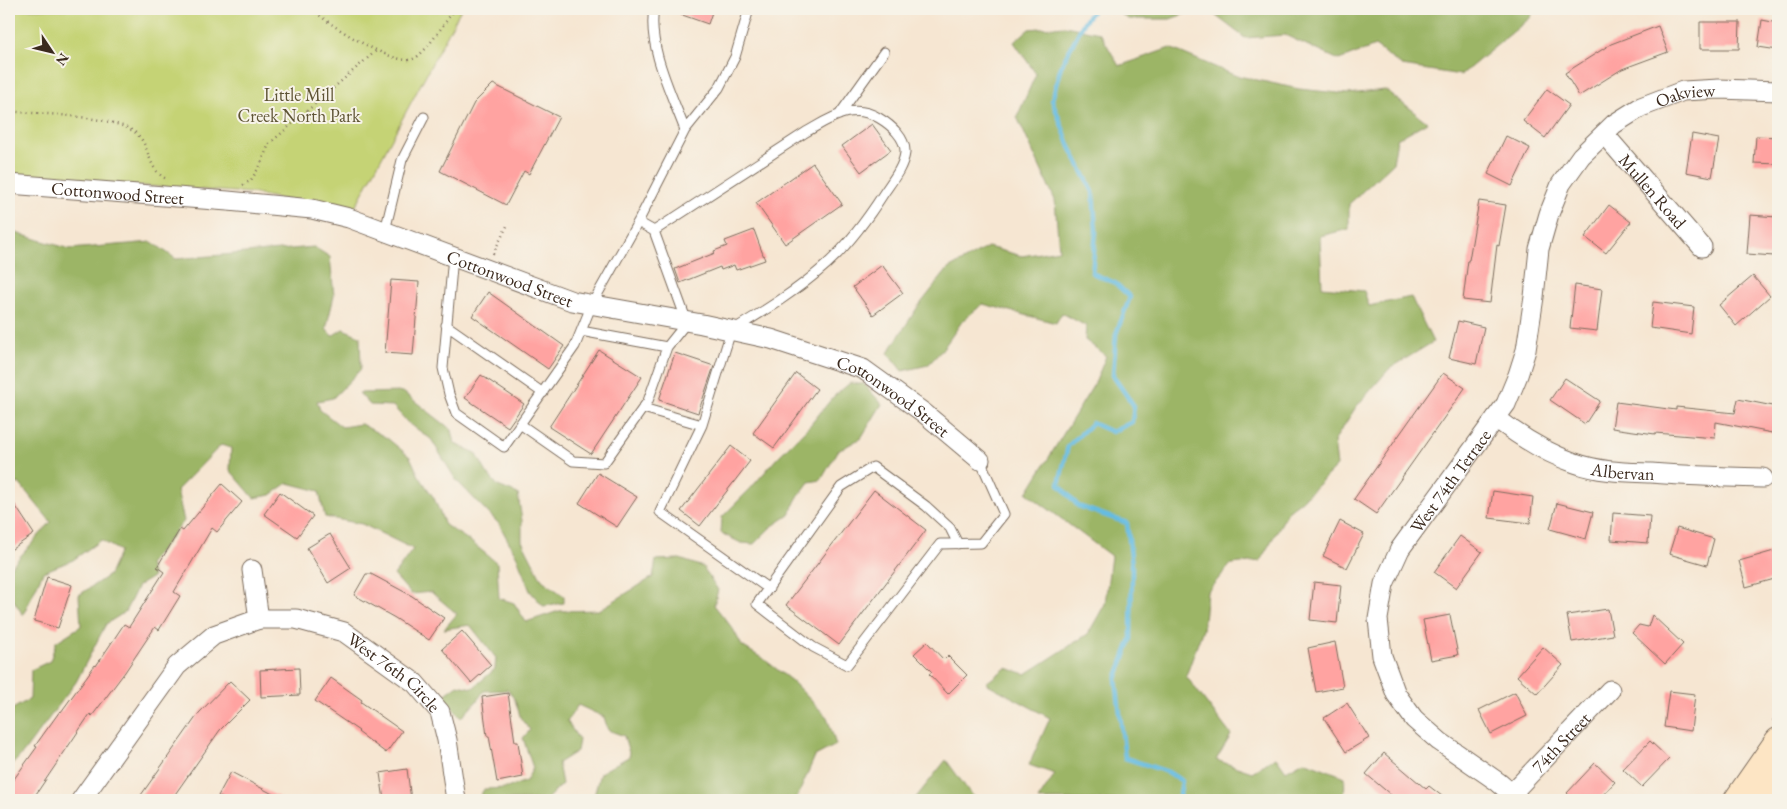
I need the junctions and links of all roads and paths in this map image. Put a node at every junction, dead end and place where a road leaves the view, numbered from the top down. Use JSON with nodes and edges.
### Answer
{"nodes":[{"id":1,"x":312,"y":9,"type":"edge"},
{"id":2,"x":454,"y":9,"type":"edge"},
{"id":3,"x":654,"y":9,"type":"edge"},
{"id":4,"x":749,"y":9,"type":"edge"},
{"id":5,"x":378,"y":50,"type":"junction"},
{"id":6,"x":884,"y":52,"type":"dead end"},
{"id":7,"x":1778,"y":91,"type":"edge"},
{"id":8,"x":9,"y":107,"type":"edge"},
{"id":9,"x":838,"y":115,"type":"junction"},
{"id":10,"x":424,"y":117,"type":"dead end"},
{"id":11,"x":685,"y":130,"type":"junction"},
{"id":12,"x":1604,"y":134,"type":"junction"},
{"id":13,"x":169,"y":180,"type":"dead end"},
{"id":14,"x":9,"y":184,"type":"edge"},
{"id":15,"x":240,"y":186,"type":"dead end"},
{"id":16,"x":638,"y":222,"type":"junction"},
{"id":17,"x":508,"y":224,"type":"dead end"},
{"id":18,"x":385,"y":231,"type":"junction"},
{"id":19,"x":654,"y":231,"type":"junction"},
{"id":20,"x":1702,"y":247,"type":"dead end"},
{"id":21,"x":453,"y":256,"type":"junction"},
{"id":22,"x":486,"y":269,"type":"junction"},
{"id":23,"x":592,"y":304,"type":"junction"},
{"id":24,"x":687,"y":322,"type":"junction"},
{"id":25,"x":446,"y":326,"type":"junction"},
{"id":26,"x":582,"y":330,"type":"junction"},
{"id":27,"x":730,"y":330,"type":"junction"},
{"id":28,"x":667,"y":347,"type":"junction"},
{"id":29,"x":542,"y":393,"type":"junction"},
{"id":30,"x":643,"y":408,"type":"junction"},
{"id":31,"x":1496,"y":418,"type":"junction"},
{"id":32,"x":520,"y":424,"type":"junction"},
{"id":33,"x":702,"y":425,"type":"junction"},
{"id":34,"x":980,"y":460,"type":"joint"},
{"id":35,"x":1762,"y":478,"type":"dead end"},
{"id":36,"x":958,"y":544,"type":"junction"},
{"id":37,"x":252,"y":570,"type":"dead end"},
{"id":38,"x":769,"y":589,"type":"junction"},
{"id":39,"x":259,"y":620,"type":"junction"},
{"id":40,"x":1610,"y":690,"type":"dead end"},
{"id":41,"x":1778,"y":741,"type":"edge"},
{"id":42,"x":1778,"y":776,"type":"edge"},
{"id":43,"x":1515,"y":797,"type":"edge"},
{"id":44,"x":85,"y":799,"type":"edge"},
{"id":45,"x":456,"y":800,"type":"edge"},
{"id":46,"x":1737,"y":800,"type":"edge"},
{"id":47,"x":1762,"y":800,"type":"edge"}],
"edges":[{"from":1,"to":5,"type":"path"},
{"from":2,"to":5,"type":"path"},
{"from":3,"to":11,"type":"lane"},
{"from":4,"to":11,"type":"lane"},
{"from":5,"to":15,"type":"path"},
{"from":6,"to":9,"type":"lane"},
{"from":7,"to":12,"type":"street","name":"Oakview"},
{"from":8,"to":13,"type":"path"},
{"from":9,"to":19,"type":"lane"},
{"from":9,"to":27,"type":"lane"},
{"from":10,"to":18,"type":"lane"},
{"from":11,"to":16,"type":"lane"},
{"from":12,"to":20,"type":"street","name":"Mullen Road"},
{"from":12,"to":31,"type":"street","name":"West 74th Terrace"},
{"from":14,"to":18,"type":"street","name":"Cottonwood Street"},
{"from":16,"to":19,"type":"lane"},
{"from":16,"to":23,"type":"lane"},
{"from":17,"to":22,"type":"path"},
{"from":18,"to":21,"type":"street","name":"Cottonwood Street"},
{"from":19,"to":24,"type":"lane"},
{"from":21,"to":22,"type":"street","name":"Cottonwood Street"},
{"from":21,"to":25,"type":"lane"},
{"from":22,"to":23,"type":"street","name":"Cottonwood Street"},
{"from":23,"to":24,"type":"street","name":"Cottonwood Street"},
{"from":23,"to":26,"type":"lane"},
{"from":24,"to":27,"type":"street","name":"Cottonwood Street"},
{"from":24,"to":28,"type":"lane"},
{"from":25,"to":29,"type":"lane"},
{"from":25,"to":32,"type":"lane"},
{"from":26,"to":28,"type":"lane"},
{"from":26,"to":29,"type":"lane"},
{"from":27,"to":33,"type":"lane"},
{"from":27,"to":34,"type":"street","name":"Cottonwood Street"},
{"from":28,"to":30,"type":"lane"},
{"from":29,"to":32,"type":"lane"},
{"from":30,"to":32,"type":"lane"},
{"from":30,"to":33,"type":"lane"},
{"from":31,"to":35,"type":"street","name":"Albervan"},
{"from":31,"to":43,"type":"street","name":"West 74th Terrace"},
{"from":33,"to":38,"type":"lane"},
{"from":34,"to":36,"type":"lane"},
{"from":36,"to":38,"type":"lane"},
{"from":36,"to":38,"type":"lane"},
{"from":37,"to":39,"type":"street"},
{"from":39,"to":44,"type":"street","name":"West 76th Circle"},
{"from":39,"to":45,"type":"street","name":"West 76th Circle"},
{"from":40,"to":43,"type":"street","name":"74th Street"},
{"from":41,"to":46,"type":"main road"},
{"from":42,"to":47,"type":"main road"}]}
